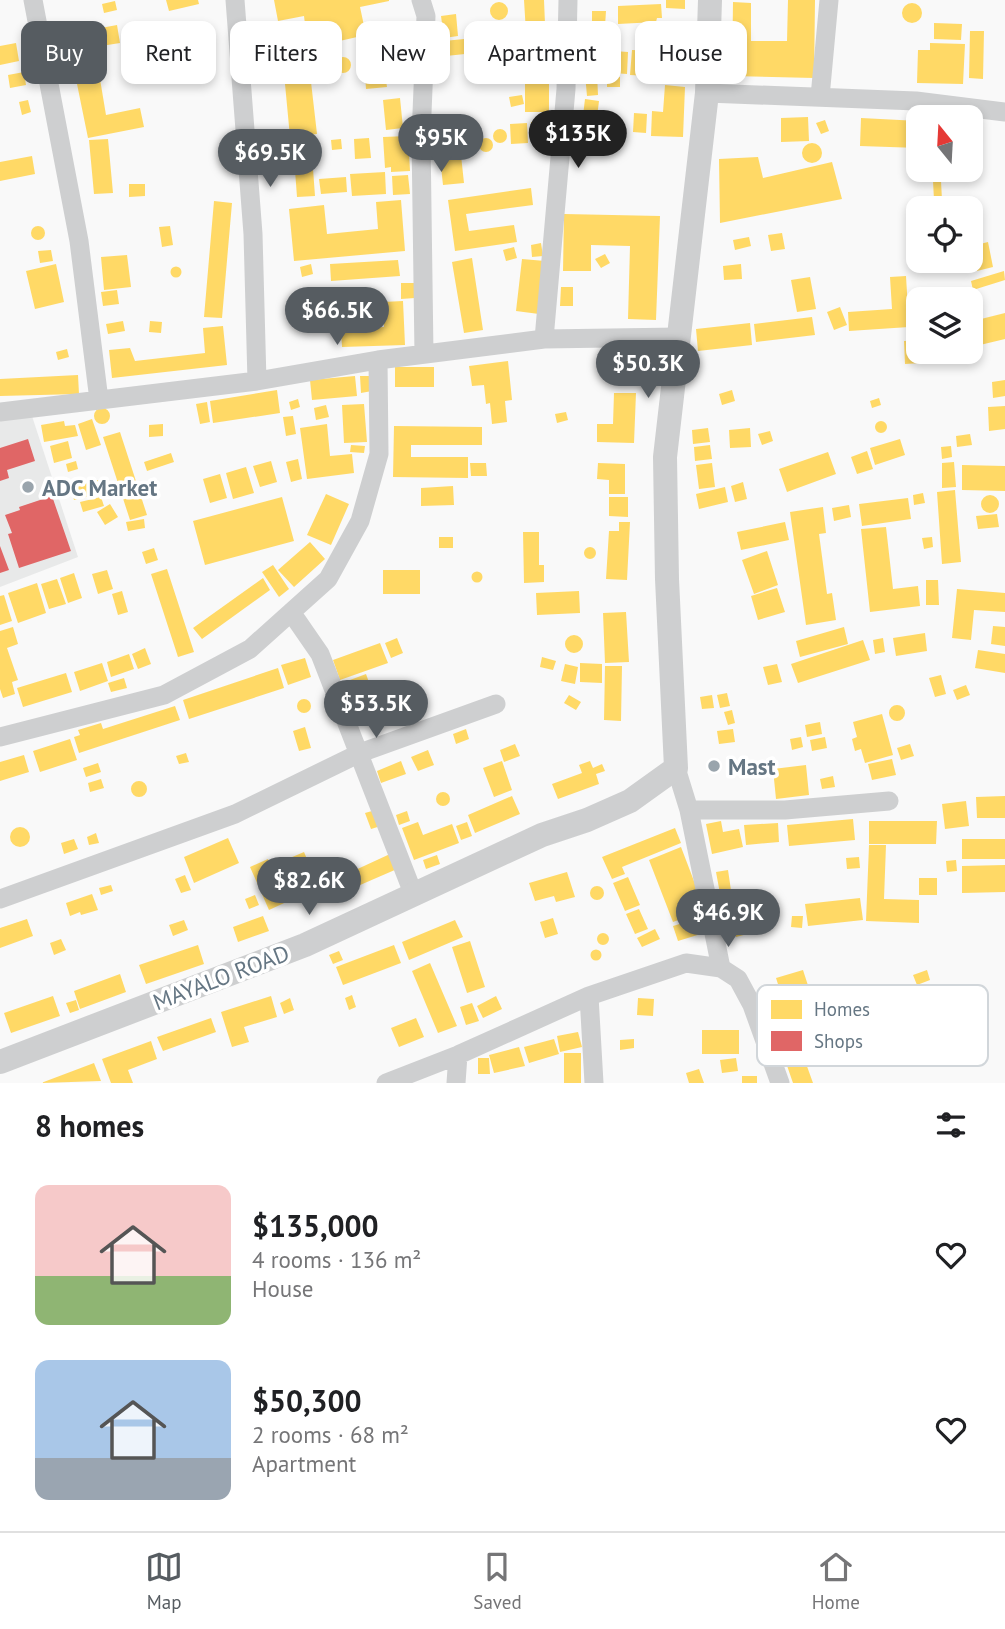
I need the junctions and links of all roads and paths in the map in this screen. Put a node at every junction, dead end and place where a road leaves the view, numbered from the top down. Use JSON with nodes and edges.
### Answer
{"nodes":[{"id":1,"x":33,"y":0,"type":"edge"},
{"id":2,"x":235,"y":0,"type":"edge"},
{"id":3,"x":421,"y":0,"type":"edge"},
{"id":4,"x":568,"y":0,"type":"edge"},
{"id":5,"x":710,"y":0,"type":"edge"},
{"id":6,"x":829,"y":0,"type":"edge"},
{"id":7,"x":708,"y":93,"type":"junction"},
{"id":8,"x":820,"y":97,"type":"junction"},
{"id":9,"x":1005,"y":112,"type":"edge"},
{"id":10,"x":678,"y":337,"type":"junction"},
{"id":11,"x":544,"y":339,"type":"junction"},
{"id":12,"x":424,"y":354,"type":"junction"},
{"id":13,"x":378,"y":360,"type":"junction"},
{"id":14,"x":257,"y":381,"type":"junction"},
{"id":15,"x":99,"y":400,"type":"junction"},
{"id":16,"x":0,"y":412,"type":"edge"},
{"id":17,"x":291,"y":612,"type":"junction"},
{"id":18,"x":496,"y":704,"type":"dead end"},
{"id":19,"x":0,"y":737,"type":"edge"},
{"id":20,"x":360,"y":753,"type":"junction"},
{"id":21,"x":676,"y":768,"type":"junction"},
{"id":22,"x":889,"y":801,"type":"dead end"},
{"id":23,"x":689,"y":810,"type":"junction"},
{"id":24,"x":413,"y":893,"type":"junction"},
{"id":25,"x":0,"y":899,"type":"edge"},
{"id":26,"x":721,"y":968,"type":"junction"},
{"id":27,"x":589,"y":996,"type":"junction"},
{"id":28,"x":757,"y":1019,"type":"edge"},
{"id":29,"x":458,"y":1055,"type":"junction"},
{"id":30,"x":0,"y":1062,"type":"edge"},
{"id":31,"x":774,"y":1066,"type":"edge"},
{"id":32,"x":386,"y":1083,"type":"edge"},
{"id":33,"x":456,"y":1083,"type":"edge"},
{"id":34,"x":594,"y":1083,"type":"edge"},
{"id":35,"x":780,"y":1083,"type":"edge"}],
"edges":[{"from":1,"to":15,"type":"street"},
{"from":2,"to":14,"type":"street"},
{"from":3,"to":12,"type":"street"},
{"from":4,"to":11,"type":"street"},
{"from":5,"to":7,"type":"street"},
{"from":6,"to":8,"type":"street"},
{"from":7,"to":8,"type":"street"},
{"from":7,"to":10,"type":"street"},
{"from":8,"to":9,"type":"street"},
{"from":10,"to":11,"type":"street"},
{"from":10,"to":21,"type":"street"},
{"from":11,"to":12,"type":"street"},
{"from":12,"to":13,"type":"street"},
{"from":13,"to":14,"type":"street"},
{"from":13,"to":17,"type":"street"},
{"from":14,"to":15,"type":"street"},
{"from":15,"to":16,"type":"street"},
{"from":17,"to":19,"type":"street"},
{"from":17,"to":20,"type":"street"},
{"from":18,"to":20,"type":"street"},
{"from":20,"to":24,"type":"street"},
{"from":20,"to":25,"type":"street"},
{"from":21,"to":23,"type":"street"},
{"from":21,"to":24,"type":"street","name":"MAYALO ROAD"},
{"from":22,"to":23,"type":"street"},
{"from":23,"to":26,"type":"street"},
{"from":24,"to":30,"type":"street","name":"MAYALO ROAD"},
{"from":26,"to":27,"type":"street"},
{"from":26,"to":28,"type":"street"},
{"from":27,"to":29,"type":"street"},
{"from":27,"to":34,"type":"street"},
{"from":29,"to":32,"type":"street"},
{"from":29,"to":33,"type":"street"},
{"from":31,"to":35,"type":"street"}]}
